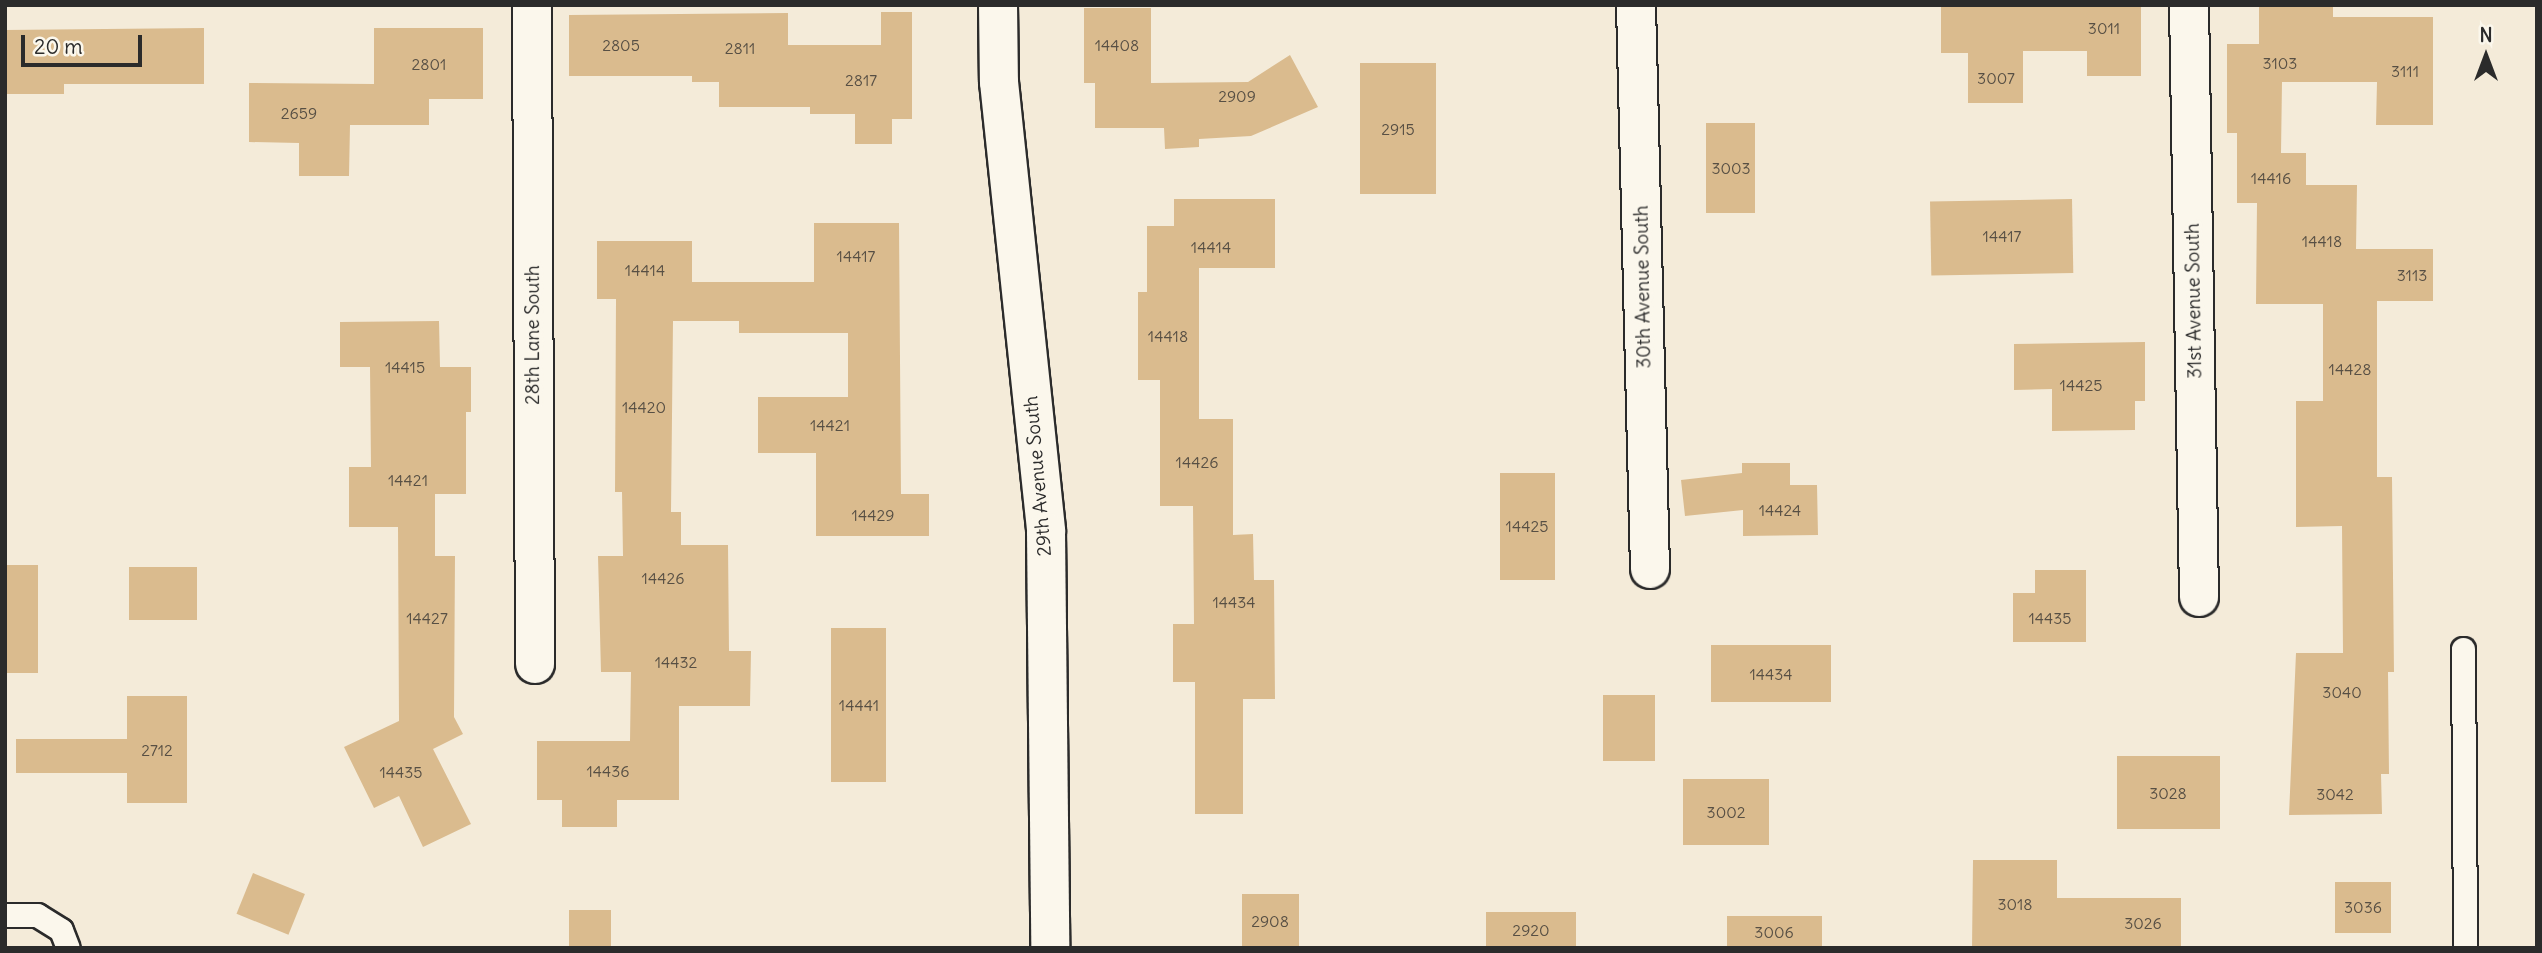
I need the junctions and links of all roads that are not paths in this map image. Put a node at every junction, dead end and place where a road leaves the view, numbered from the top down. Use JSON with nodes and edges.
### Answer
{"nodes":[{"id":1,"x":532,"y":5,"type":"edge"},
{"id":2,"x":998,"y":5,"type":"edge"},
{"id":3,"x":1636,"y":5,"type":"edge"},
{"id":4,"x":2189,"y":5,"type":"edge"},
{"id":5,"x":1650,"y":569,"type":"dead end"},
{"id":6,"x":2199,"y":597,"type":"dead end"},
{"id":7,"x":2463,"y":649,"type":"dead end"},
{"id":8,"x":535,"y":664,"type":"dead end"},
{"id":9,"x":5,"y":915,"type":"edge"},
{"id":10,"x":68,"y":948,"type":"edge"},
{"id":11,"x":1050,"y":948,"type":"edge"},
{"id":12,"x":2465,"y":948,"type":"edge"}],
"edges":[{"from":1,"to":8,"type":"street","name":"28th Lane South"},
{"from":2,"to":11,"type":"street","name":"29th Avenue South"},
{"from":3,"to":5,"type":"street","name":"30th Avenue South"},
{"from":4,"to":6,"type":"street","name":"31st Avenue South"},
{"from":7,"to":12,"type":"lane"},
{"from":9,"to":10,"type":"lane"}]}
